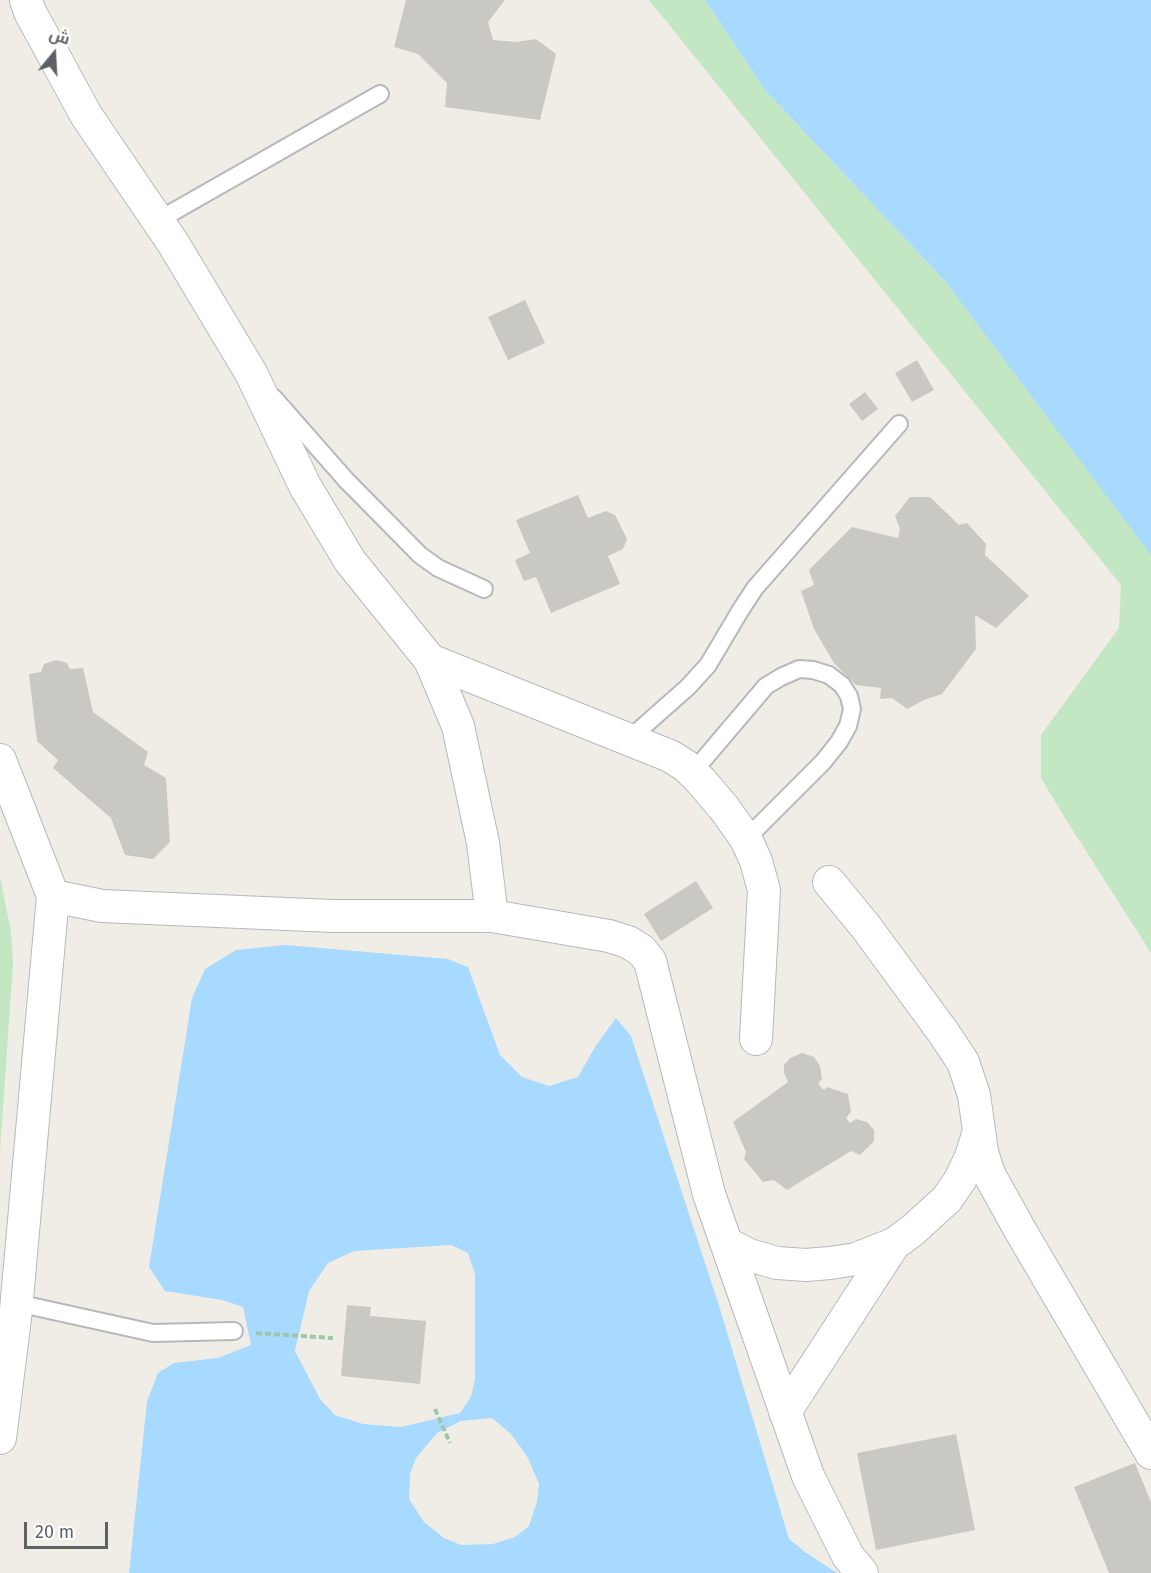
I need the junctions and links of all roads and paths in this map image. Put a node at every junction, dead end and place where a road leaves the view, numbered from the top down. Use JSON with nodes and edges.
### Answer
{"nodes":[{"id":1,"x":26,"y":0,"type":"edge"},
{"id":2,"x":380,"y":94,"type":"dead end"},
{"id":3,"x":157,"y":221,"type":"junction"},
{"id":4,"x":252,"y":373,"type":"junction"},
{"id":5,"x":899,"y":424,"type":"dead end"},
{"id":6,"x":484,"y":589,"type":"dead end"},
{"id":7,"x":430,"y":660,"type":"junction"},
{"id":8,"x":628,"y":740,"type":"junction"},
{"id":9,"x":0,"y":760,"type":"edge"},
{"id":10,"x":693,"y":772,"type":"junction"},
{"id":11,"x":746,"y":839,"type":"junction"},
{"id":12,"x":829,"y":882,"type":"dead end"},
{"id":13,"x":53,"y":896,"type":"junction"},
{"id":14,"x":492,"y":916,"type":"junction"},
{"id":15,"x":756,"y":1039,"type":"dead end"},
{"id":16,"x":979,"y":1131,"type":"junction"},
{"id":17,"x":726,"y":1242,"type":"junction"},
{"id":18,"x":894,"y":1244,"type":"junction"},
{"id":19,"x":17,"y":1303,"type":"junction"},
{"id":20,"x":234,"y":1331,"type":"joint"},
{"id":21,"x":333,"y":1338,"type":"dead end"},
{"id":22,"x":435,"y":1409,"type":"dead end"},
{"id":23,"x":785,"y":1412,"type":"junction"},
{"id":24,"x":0,"y":1438,"type":"edge"},
{"id":25,"x":450,"y":1443,"type":"dead end"},
{"id":26,"x":1151,"y":1453,"type":"edge"},
{"id":27,"x":861,"y":1573,"type":"edge"}],
"edges":[{"from":1,"to":3,"type":"street"},
{"from":2,"to":3,"type":"lane"},
{"from":3,"to":4,"type":"street"},
{"from":4,"to":6,"type":"lane"},
{"from":4,"to":7,"type":"street"},
{"from":5,"to":8,"type":"lane"},
{"from":7,"to":8,"type":"street"},
{"from":7,"to":14,"type":"street"},
{"from":8,"to":10,"type":"street"},
{"from":9,"to":13,"type":"street"},
{"from":10,"to":11,"type":"street"},
{"from":10,"to":11,"type":"lane"},
{"from":11,"to":15,"type":"street"},
{"from":12,"to":16,"type":"street"},
{"from":13,"to":14,"type":"street"},
{"from":13,"to":19,"type":"street"},
{"from":14,"to":17,"type":"street"},
{"from":16,"to":18,"type":"street"},
{"from":16,"to":26,"type":"street"},
{"from":17,"to":18,"type":"street"},
{"from":17,"to":23,"type":"street"},
{"from":18,"to":23,"type":"street"},
{"from":19,"to":20,"type":"lane"},
{"from":19,"to":24,"type":"street"},
{"from":20,"to":21,"type":"path"},
{"from":22,"to":25,"type":"path"},
{"from":23,"to":27,"type":"street"}]}
